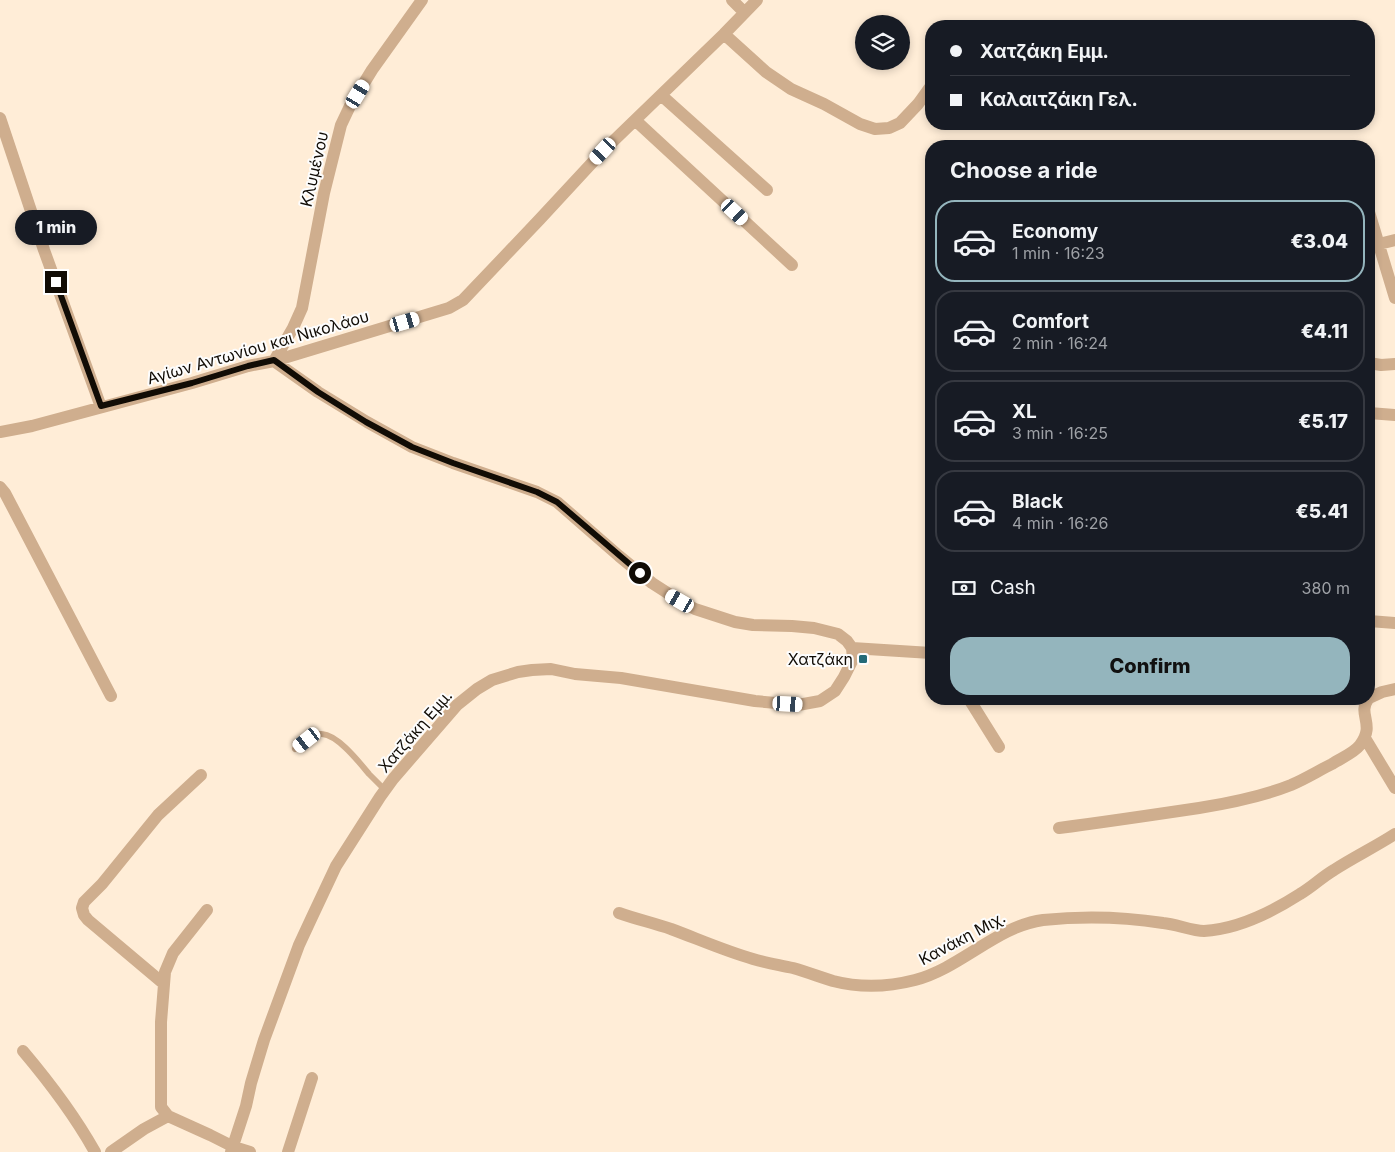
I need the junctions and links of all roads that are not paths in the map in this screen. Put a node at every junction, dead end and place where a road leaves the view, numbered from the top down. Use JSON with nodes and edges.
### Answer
{"nodes":[{"id":1,"x":422,"y":0,"type":"edge"},
{"id":2,"x":732,"y":0,"type":"edge"},
{"id":3,"x":757,"y":0,"type":"edge"},
{"id":4,"x":744,"y":12,"type":"junction"},
{"id":5,"x":724,"y":34,"type":"junction"},
{"id":6,"x":925,"y":94,"type":"edge"},
{"id":7,"x":661,"y":95,"type":"junction"},
{"id":8,"x":0,"y":118,"type":"edge"},
{"id":9,"x":634,"y":120,"type":"junction"},
{"id":10,"x":767,"y":190,"type":"dead end"},
{"id":11,"x":1375,"y":231,"type":"edge"},
{"id":12,"x":1395,"y":240,"type":"edge"},
{"id":13,"x":1379,"y":244,"type":"junction"},
{"id":14,"x":792,"y":265,"type":"dead end"},
{"id":15,"x":1395,"y":298,"type":"edge"},
{"id":16,"x":274,"y":360,"type":"junction"},
{"id":17,"x":1375,"y":364,"type":"edge"},
{"id":18,"x":1395,"y":364,"type":"edge"},
{"id":19,"x":101,"y":406,"type":"junction"},
{"id":20,"x":1375,"y":413,"type":"edge"},
{"id":21,"x":1395,"y":415,"type":"edge"},
{"id":22,"x":0,"y":432,"type":"edge"},
{"id":23,"x":0,"y":487,"type":"edge"},
{"id":24,"x":1375,"y":621,"type":"edge"},
{"id":25,"x":1395,"y":623,"type":"edge"},
{"id":26,"x":852,"y":648,"type":"junction"},
{"id":27,"x":925,"y":653,"type":"edge"},
{"id":28,"x":1395,"y":689,"type":"edge"},
{"id":29,"x":1375,"y":695,"type":"edge"},
{"id":30,"x":112,"y":696,"type":"dead end"},
{"id":31,"x":973,"y":705,"type":"edge"},
{"id":32,"x":1364,"y":705,"type":"edge"},
{"id":33,"x":1365,"y":738,"type":"junction"},
{"id":34,"x":999,"y":747,"type":"dead end"},
{"id":35,"x":295,"y":749,"type":"dead end"},
{"id":36,"x":201,"y":775,"type":"dead end"},
{"id":37,"x":1395,"y":788,"type":"edge"},
{"id":38,"x":385,"y":790,"type":"junction"},
{"id":39,"x":1058,"y":828,"type":"dead end"},
{"id":40,"x":1395,"y":834,"type":"edge"},
{"id":41,"x":207,"y":910,"type":"dead end"},
{"id":42,"x":619,"y":914,"type":"dead end"},
{"id":43,"x":164,"y":984,"type":"junction"},
{"id":44,"x":23,"y":1051,"type":"dead end"},
{"id":45,"x":312,"y":1078,"type":"dead end"},
{"id":46,"x":168,"y":1116,"type":"junction"},
{"id":47,"x":232,"y":1150,"type":"edge"},
{"id":48,"x":96,"y":1152,"type":"edge"},
{"id":49,"x":111,"y":1152,"type":"edge"},
{"id":50,"x":250,"y":1152,"type":"edge"},
{"id":51,"x":288,"y":1152,"type":"edge"}],
"edges":[{"from":1,"to":16,"type":"street","name":"Κλυμένου"},
{"from":2,"to":4,"type":"street"},
{"from":3,"to":4,"type":"street","name":"Αγίων Αντωνίου και Νικολάου"},
{"from":4,"to":5,"type":"street","name":"Αγίων Αντωνίου και Νικολάου"},
{"from":5,"to":6,"type":"street"},
{"from":5,"to":7,"type":"street","name":"Αγίων Αντωνίου και Νικολάου"},
{"from":7,"to":9,"type":"street","name":"Αγίων Αντωνίου και Νικολάου"},
{"from":7,"to":10,"type":"street"},
{"from":8,"to":19,"type":"street"},
{"from":9,"to":14,"type":"street"},
{"from":9,"to":16,"type":"street","name":"Αγίων Αντωνίου και Νικολάου"},
{"from":11,"to":13,"type":"street"},
{"from":12,"to":13,"type":"street"},
{"from":13,"to":15,"type":"street"},
{"from":16,"to":19,"type":"street","name":"Αγίων Αντωνίου και Νικολάου"},
{"from":16,"to":26,"type":"street"},
{"from":17,"to":18,"type":"street"},
{"from":19,"to":22,"type":"street","name":"Αγίων Αντωνίου και Νικολάου"},
{"from":20,"to":21,"type":"street"},
{"from":23,"to":30,"type":"street"},
{"from":24,"to":25,"type":"street"},
{"from":26,"to":27,"type":"street"},
{"from":26,"to":38,"type":"street","name":"Χατζάκη Εμμ."},
{"from":28,"to":29,"type":"street"},
{"from":31,"to":34,"type":"street"},
{"from":32,"to":33,"type":"street"},
{"from":33,"to":37,"type":"street"},
{"from":33,"to":39,"type":"street"},
{"from":35,"to":38,"type":"lane"},
{"from":36,"to":43,"type":"street"},
{"from":38,"to":47,"type":"street","name":"Χατζάκη Εμμ."},
{"from":40,"to":42,"type":"street","name":"Κανάκη Μιχ."},
{"from":41,"to":43,"type":"street"},
{"from":43,"to":46,"type":"street"},
{"from":44,"to":48,"type":"street"},
{"from":45,"to":51,"type":"street"},
{"from":46,"to":47,"type":"street"},
{"from":46,"to":49,"type":"street"},
{"from":47,"to":50,"type":"street"}]}
